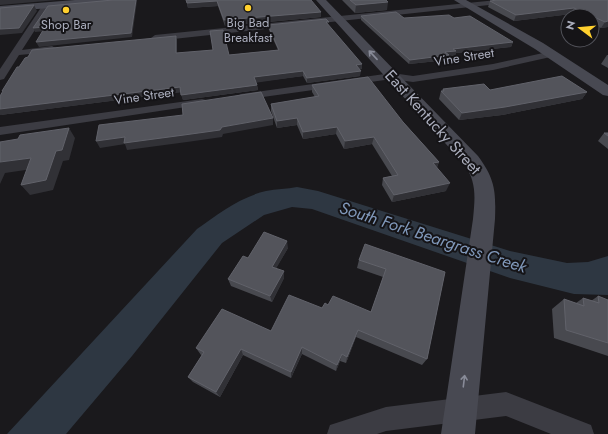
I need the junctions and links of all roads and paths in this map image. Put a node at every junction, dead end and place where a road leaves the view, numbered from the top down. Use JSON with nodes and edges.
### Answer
{"nodes":[{"id":1,"x":112,"y":0,"type":"edge"},
{"id":2,"x":321,"y":0,"type":"edge"},
{"id":3,"x":518,"y":0,"type":"edge"},
{"id":4,"x":92,"y":1,"type":"edge"},
{"id":5,"x":464,"y":2,"type":"edge"},
{"id":6,"x":47,"y":6,"type":"junction"},
{"id":7,"x":0,"y":9,"type":"edge"},
{"id":8,"x":338,"y":19,"type":"junction"},
{"id":9,"x":146,"y":39,"type":"edge"},
{"id":10,"x":62,"y":48,"type":"edge"},
{"id":11,"x":16,"y":53,"type":"junction"},
{"id":12,"x":552,"y":54,"type":"junction"},
{"id":13,"x":392,"y":76,"type":"junction"},
{"id":14,"x":0,"y":77,"type":"edge"},
{"id":15,"x":608,"y":92,"type":"edge"},
{"id":16,"x":227,"y":99,"type":"edge"},
{"id":17,"x":212,"y":101,"type":"edge"},
{"id":18,"x":0,"y":131,"type":"edge"},
{"id":19,"x":460,"y":421,"type":"edge"},
{"id":20,"x":339,"y":434,"type":"edge"},
{"id":21,"x":582,"y":434,"type":"edge"}],
"edges":[{"from":1,"to":4,"type":"street"},
{"from":2,"to":8,"type":"street","name":"East Kentucky Street"},
{"from":3,"to":5,"type":"street"},
{"from":4,"to":6,"type":"street"},
{"from":5,"to":8,"type":"street"},
{"from":5,"to":12,"type":"street"},
{"from":6,"to":7,"type":"street"},
{"from":6,"to":11,"type":"street"},
{"from":8,"to":9,"type":"street"},
{"from":13,"to":8,"type":"street","name":"East Kentucky Street","one_way":true},
{"from":10,"to":11,"type":"street"},
{"from":11,"to":14,"type":"street"},
{"from":12,"to":13,"type":"street","name":"Vine Street"},
{"from":12,"to":15,"type":"street"},
{"from":13,"to":16,"type":"street","name":"Vine Street"},
{"from":19,"to":13,"type":"street","name":"East Kentucky Street","one_way":true},
{"from":17,"to":18,"type":"street","name":"Vine Street"},
{"from":19,"to":20,"type":"street"},
{"from":19,"to":21,"type":"street"}]}
